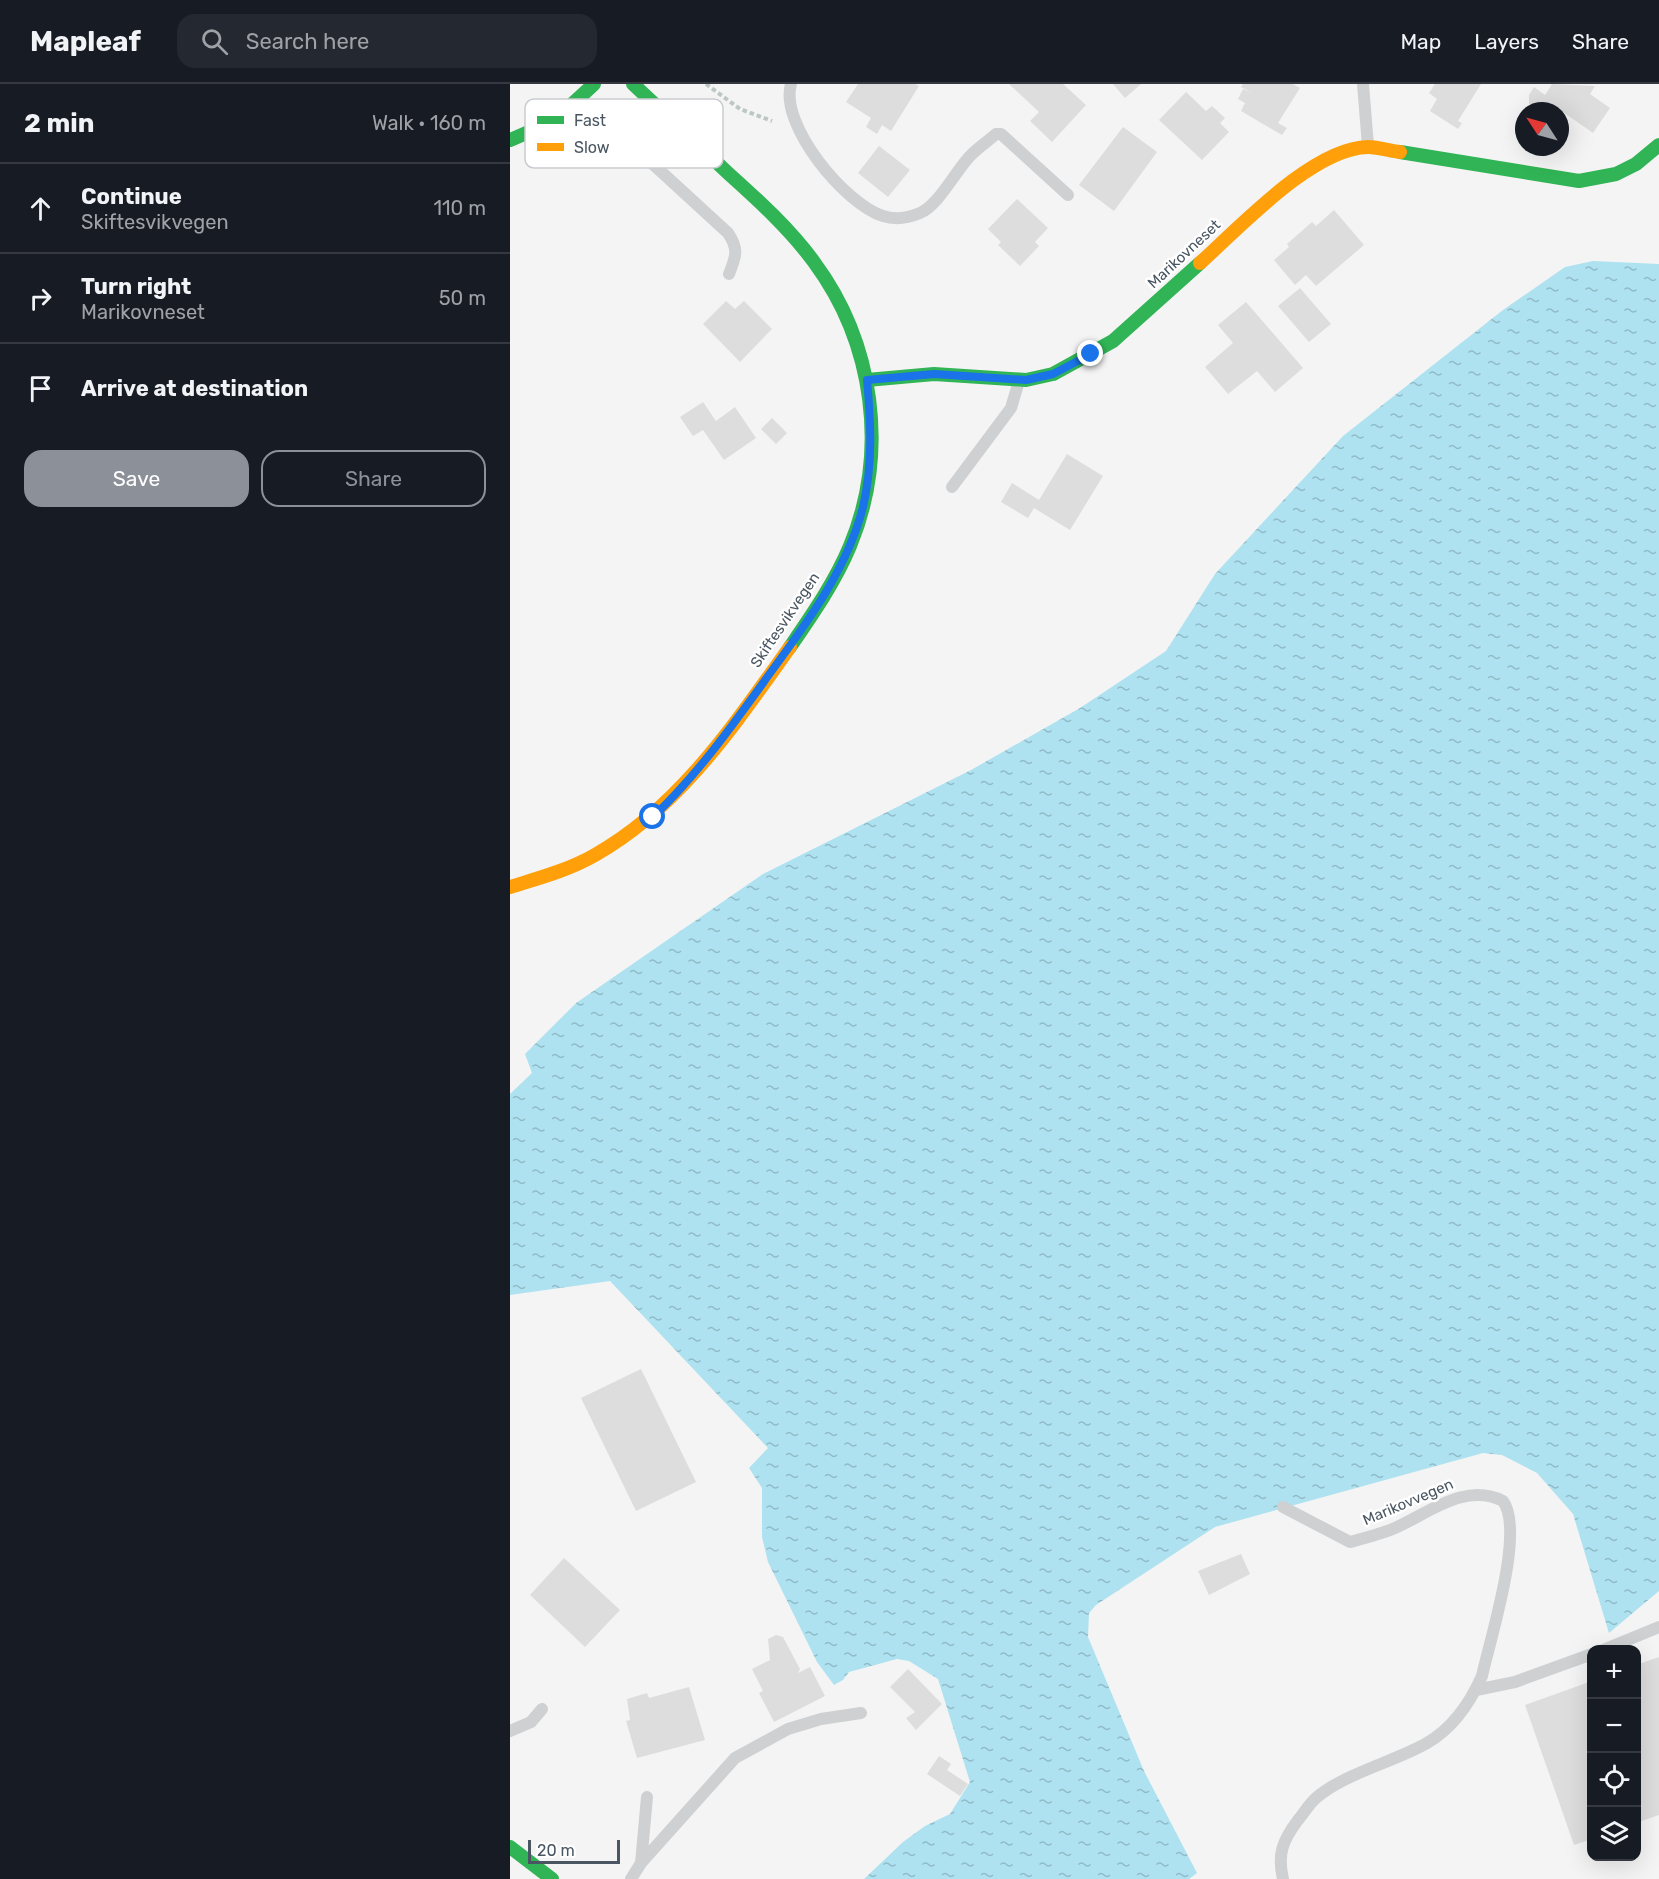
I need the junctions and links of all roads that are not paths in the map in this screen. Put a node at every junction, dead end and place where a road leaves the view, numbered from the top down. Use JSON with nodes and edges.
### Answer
{"nodes":[{"id":1,"x":594,"y":84,"type":"edge"},
{"id":2,"x":633,"y":84,"type":"edge"},
{"id":3,"x":791,"y":84,"type":"edge"},
{"id":4,"x":1363,"y":84,"type":"edge"},
{"id":5,"x":578,"y":99,"type":"edge"},
{"id":6,"x":649,"y":99,"type":"edge"},
{"id":7,"x":525,"y":135,"type":"edge"},
{"id":8,"x":510,"y":140,"type":"edge"},
{"id":9,"x":1659,"y":145,"type":"edge"},
{"id":10,"x":1368,"y":147,"type":"junction"},
{"id":11,"x":659,"y":168,"type":"edge"},
{"id":12,"x":723,"y":168,"type":"edge"},
{"id":13,"x":1068,"y":195,"type":"dead end"},
{"id":14,"x":729,"y":274,"type":"dead end"},
{"id":15,"x":867,"y":380,"type":"junction"},
{"id":16,"x":1020,"y":380,"type":"junction"},
{"id":17,"x":952,"y":487,"type":"dead end"},
{"id":18,"x":510,"y":887,"type":"edge"},
{"id":19,"x":1282,"y":1506,"type":"dead end"},
{"id":20,"x":1659,"y":1627,"type":"edge"},
{"id":21,"x":1615,"y":1645,"type":"edge"},
{"id":22,"x":1587,"y":1656,"type":"edge"},
{"id":23,"x":1476,"y":1690,"type":"junction"},
{"id":24,"x":542,"y":1709,"type":"dead end"},
{"id":25,"x":861,"y":1713,"type":"dead end"},
{"id":26,"x":510,"y":1731,"type":"edge"},
{"id":27,"x":647,"y":1797,"type":"dead end"},
{"id":28,"x":510,"y":1847,"type":"edge"},
{"id":29,"x":641,"y":1863,"type":"junction"},
{"id":30,"x":552,"y":1879,"type":"edge"},
{"id":31,"x":631,"y":1879,"type":"edge"},
{"id":32,"x":1283,"y":1879,"type":"edge"}],
"edges":[{"from":1,"to":5,"type":"main road"},
{"from":2,"to":6,"type":"main road","name":"Skiftesvikvegen"},
{"from":3,"to":13,"type":"lane"},
{"from":4,"to":10,"type":"lane"},
{"from":7,"to":8,"type":"main road"},
{"from":9,"to":10,"type":"main road","name":"Marikovneset"},
{"from":10,"to":16,"type":"main road","name":"Marikovneset"},
{"from":11,"to":14,"type":"lane"},
{"from":12,"to":15,"type":"main road","name":"Skiftesvikvegen"},
{"from":15,"to":16,"type":"main road","name":"Marikovneset"},
{"from":15,"to":18,"type":"main road","name":"Skiftesvikvegen"},
{"from":16,"to":17,"type":"lane"},
{"from":19,"to":23,"type":"lane","name":"Marikovvegen"},
{"from":20,"to":21,"type":"lane"},
{"from":22,"to":23,"type":"lane"},
{"from":23,"to":32,"type":"lane","name":"Marikovvegen"},
{"from":24,"to":26,"type":"lane"},
{"from":25,"to":29,"type":"lane"},
{"from":27,"to":29,"type":"lane"},
{"from":28,"to":30,"type":"main road"},
{"from":29,"to":31,"type":"lane"}]}
